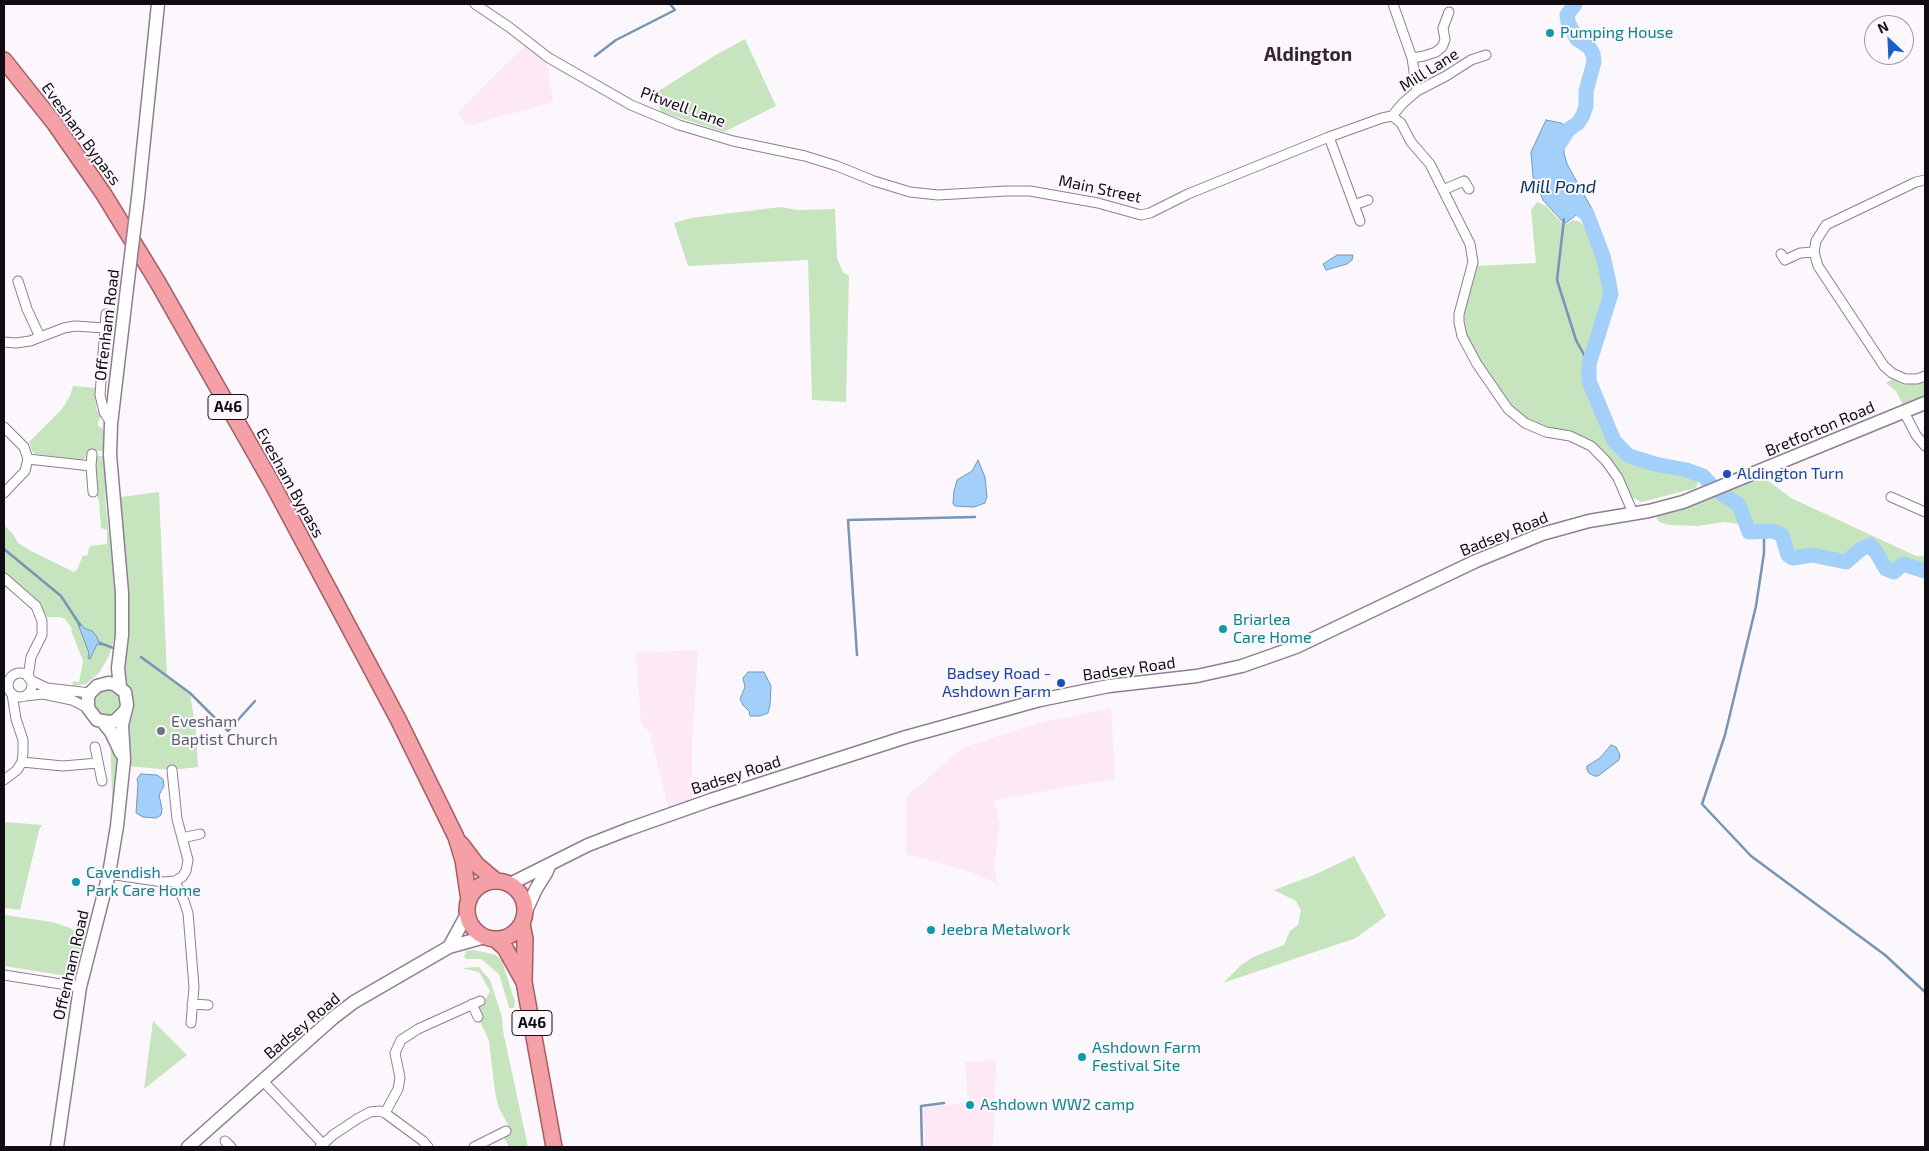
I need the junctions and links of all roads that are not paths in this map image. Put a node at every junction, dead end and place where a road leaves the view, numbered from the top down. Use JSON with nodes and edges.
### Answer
{"nodes":[{"id":1,"x":158,"y":4,"type":"edge"},
{"id":2,"x":475,"y":4,"type":"edge"},
{"id":3,"x":1393,"y":4,"type":"edge"},
{"id":4,"x":1449,"y":12,"type":"dead end"},
{"id":5,"x":1486,"y":55,"type":"dead end"},
{"id":6,"x":1412,"y":58,"type":"junction"},
{"id":7,"x":4,"y":60,"type":"edge"},
{"id":8,"x":1417,"y":91,"type":"junction"},
{"id":9,"x":1392,"y":116,"type":"junction"},
{"id":10,"x":1329,"y":137,"type":"junction"},
{"id":11,"x":1925,"y":180,"type":"edge"},
{"id":12,"x":874,"y":181,"type":"joint"},
{"id":13,"x":1469,"y":189,"type":"dead end"},
{"id":14,"x":1443,"y":190,"type":"junction"},
{"id":15,"x":1368,"y":200,"type":"dead end"},
{"id":16,"x":1354,"y":205,"type":"junction"},
{"id":17,"x":1360,"y":221,"type":"dead end"},
{"id":18,"x":1814,"y":252,"type":"junction"},
{"id":19,"x":1781,"y":254,"type":"dead end"},
{"id":20,"x":18,"y":281,"type":"dead end"},
{"id":21,"x":106,"y":314,"type":"dead end"},
{"id":22,"x":105,"y":328,"type":"junction"},
{"id":23,"x":40,"y":337,"type":"junction"},
{"id":24,"x":4,"y":342,"type":"edge"},
{"id":25,"x":1925,"y":376,"type":"edge"},
{"id":26,"x":1925,"y":403,"type":"edge"},
{"id":27,"x":1904,"y":412,"type":"junction"},
{"id":28,"x":111,"y":424,"type":"junction"},
{"id":29,"x":4,"y":427,"type":"edge"},
{"id":30,"x":1925,"y":446,"type":"edge"},
{"id":31,"x":92,"y":454,"type":"dead end"},
{"id":32,"x":28,"y":459,"type":"junction"},
{"id":33,"x":91,"y":466,"type":"junction"},
{"id":34,"x":93,"y":492,"type":"dead end"},
{"id":35,"x":4,"y":493,"type":"edge"},
{"id":36,"x":1706,"y":494,"type":"joint"},
{"id":37,"x":1891,"y":497,"type":"dead end"},
{"id":38,"x":1925,"y":512,"type":"edge"},
{"id":39,"x":1633,"y":514,"type":"junction"},
{"id":40,"x":4,"y":578,"type":"edge"},
{"id":41,"x":37,"y":647,"type":"junction"},
{"id":42,"x":120,"y":650,"type":"junction"},
{"id":43,"x":11,"y":675,"type":"edge"},
{"id":44,"x":29,"y":678,"type":"junction"},
{"id":45,"x":101,"y":684,"type":"junction"},
{"id":46,"x":120,"y":687,"type":"junction"},
{"id":47,"x":8,"y":688,"type":"edge"},
{"id":48,"x":90,"y":693,"type":"junction"},
{"id":49,"x":23,"y":696,"type":"junction"},
{"id":50,"x":88,"y":708,"type":"junction"},
{"id":51,"x":125,"y":711,"type":"junction"},
{"id":52,"x":17,"y":721,"type":"junction"},
{"id":53,"x":102,"y":722,"type":"junction"},
{"id":54,"x":95,"y":747,"type":"dead end"},
{"id":55,"x":124,"y":760,"type":"junction"},
{"id":56,"x":22,"y":762,"type":"junction"},
{"id":57,"x":98,"y":763,"type":"junction"},
{"id":58,"x":172,"y":770,"type":"dead end"},
{"id":59,"x":4,"y":780,"type":"edge"},
{"id":60,"x":102,"y":781,"type":"dead end"},
{"id":61,"x":200,"y":834,"type":"dead end"},
{"id":62,"x":456,"y":837,"type":"junction"},
{"id":63,"x":182,"y":838,"type":"junction"},
{"id":64,"x":550,"y":864,"type":"junction"},
{"id":65,"x":109,"y":874,"type":"junction"},
{"id":66,"x":495,"y":880,"type":"junction"},
{"id":67,"x":175,"y":881,"type":"junction"},
{"id":68,"x":510,"y":884,"type":"junction"},
{"id":69,"x":468,"y":907,"type":"junction"},
{"id":70,"x":524,"y":918,"type":"junction"},
{"id":71,"x":490,"y":938,"type":"junction"},
{"id":72,"x":449,"y":947,"type":"junction"},
{"id":73,"x":4,"y":975,"type":"edge"},
{"id":74,"x":524,"y":982,"type":"junction"},
{"id":75,"x":80,"y":987,"type":"junction"},
{"id":76,"x":192,"y":1004,"type":"junction"},
{"id":77,"x":208,"y":1006,"type":"dead end"},
{"id":78,"x":478,"y":1017,"type":"dead end"},
{"id":79,"x":191,"y":1023,"type":"dead end"},
{"id":80,"x":262,"y":1081,"type":"junction"},
{"id":81,"x":385,"y":1113,"type":"junction"},
{"id":82,"x":506,"y":1131,"type":"dead end"},
{"id":83,"x":321,"y":1146,"type":"edge"},
{"id":84,"x":57,"y":1147,"type":"edge"},
{"id":85,"x":188,"y":1147,"type":"edge"},
{"id":86,"x":428,"y":1147,"type":"edge"},
{"id":87,"x":474,"y":1147,"type":"edge"},
{"id":88,"x":554,"y":1147,"type":"edge"}],
"edges":[{"from":1,"to":28,"type":"main road","name":"Offenham Road","bridge":true},
{"from":2,"to":12,"type":"street","name":"Pitwell Lane"},
{"from":3,"to":6,"type":"street"},
{"from":4,"to":6,"type":"street"},
{"from":5,"to":8,"type":"street","name":"Mill Lane"},
{"from":6,"to":8,"type":"street"},
{"from":7,"to":62,"type":"highway","name":"Evesham Bypass","number":"A46"},
{"from":8,"to":9,"type":"street","name":"Mill Lane"},
{"from":9,"to":10,"type":"street","name":"Main Street"},
{"from":9,"to":14,"type":"street"},
{"from":10,"to":12,"type":"street","name":"Main Street"},
{"from":10,"to":16,"type":"street"},
{"from":11,"to":18,"type":"street"},
{"from":13,"to":14,"type":"street"},
{"from":14,"to":39,"type":"street"},
{"from":15,"to":16,"type":"street"},
{"from":16,"to":17,"type":"street"},
{"from":18,"to":19,"type":"street"},
{"from":18,"to":25,"type":"street"},
{"from":20,"to":23,"type":"street"},
{"from":21,"to":22,"type":"street"},
{"from":22,"to":23,"type":"street"},
{"from":22,"to":28,"type":"street"},
{"from":23,"to":24,"type":"street"},
{"from":26,"to":27,"type":"main road","name":"Bretforton Road"},
{"from":27,"to":30,"type":"street"},
{"from":27,"to":36,"type":"main road","name":"Bretforton Road"},
{"from":28,"to":42,"type":"main road","name":"Offenham Road"},
{"from":29,"to":32,"type":"street"},
{"from":31,"to":33,"type":"street"},
{"from":32,"to":33,"type":"street"},
{"from":32,"to":35,"type":"street"},
{"from":33,"to":34,"type":"street"},
{"from":36,"to":39,"type":"main road","name":"Badsey Road"},
{"from":37,"to":38,"type":"street"},
{"from":39,"to":64,"type":"main road","name":"Badsey Road"},
{"from":40,"to":41,"type":"street"},
{"from":41,"to":43,"type":"street"},
{"from":41,"to":44,"type":"street"},
{"from":42,"to":45,"type":"main road","name":"Offenham Road"},
{"from":42,"to":46,"type":"main road","name":"Offenham Road"},
{"from":43,"to":44,"type":"street"},
{"from":43,"to":47,"type":"street"},
{"from":44,"to":48,"type":"street"},
{"from":44,"to":49,"type":"street"},
{"from":45,"to":46,"type":"main road"},
{"from":45,"to":48,"type":"main road"},
{"from":46,"to":51,"type":"main road"},
{"from":47,"to":49,"type":"street"},
{"from":47,"to":52,"type":"street"},
{"from":48,"to":50,"type":"main road"},
{"from":49,"to":50,"type":"street"},
{"from":49,"to":52,"type":"street"},
{"from":50,"to":53,"type":"main road"},
{"from":51,"to":53,"type":"main road"},
{"from":51,"to":55,"type":"main road","name":"Offenham Road"},
{"from":52,"to":56,"type":"street"},
{"from":53,"to":55,"type":"main road"},
{"from":54,"to":57,"type":"street"},
{"from":55,"to":65,"type":"main road","name":"Offenham Road"},
{"from":56,"to":57,"type":"street"},
{"from":56,"to":59,"type":"street"},
{"from":57,"to":60,"type":"street"},
{"from":58,"to":63,"type":"street"},
{"from":61,"to":63,"type":"street"},
{"from":62,"to":66,"type":"highway","name":"Evesham Bypass","number":"A46"},
{"from":62,"to":69,"type":"highway","name":"Evesham Bypass","number":"A46"},
{"from":63,"to":67,"type":"street"},
{"from":64,"to":68,"type":"main road","name":"Badsey Road"},
{"from":64,"to":70,"type":"main road"},
{"from":65,"to":67,"type":"street"},
{"from":65,"to":75,"type":"main road","name":"Offenham Road"},
{"from":66,"to":68,"type":"highway"},
{"from":66,"to":69,"type":"highway"},
{"from":67,"to":76,"type":"street"},
{"from":68,"to":70,"type":"highway"},
{"from":69,"to":71,"type":"highway"},
{"from":69,"to":72,"type":"main road"},
{"from":70,"to":71,"type":"highway"},
{"from":70,"to":74,"type":"highway","number":"A46"},
{"from":71,"to":72,"type":"main road","name":"Badsey Road"},
{"from":71,"to":74,"type":"highway","number":"A46"},
{"from":72,"to":80,"type":"main road","name":"Badsey Road"},
{"from":73,"to":75,"type":"street"},
{"from":74,"to":88,"type":"highway","number":"A46"},
{"from":75,"to":84,"type":"main road","name":"Offenham Road"},
{"from":76,"to":77,"type":"street"},
{"from":76,"to":79,"type":"street"},
{"from":78,"to":81,"type":"street"},
{"from":80,"to":83,"type":"street"},
{"from":80,"to":85,"type":"main road","name":"Badsey Road"},
{"from":81,"to":83,"type":"street"},
{"from":81,"to":86,"type":"street"},
{"from":82,"to":87,"type":"street"}]}
